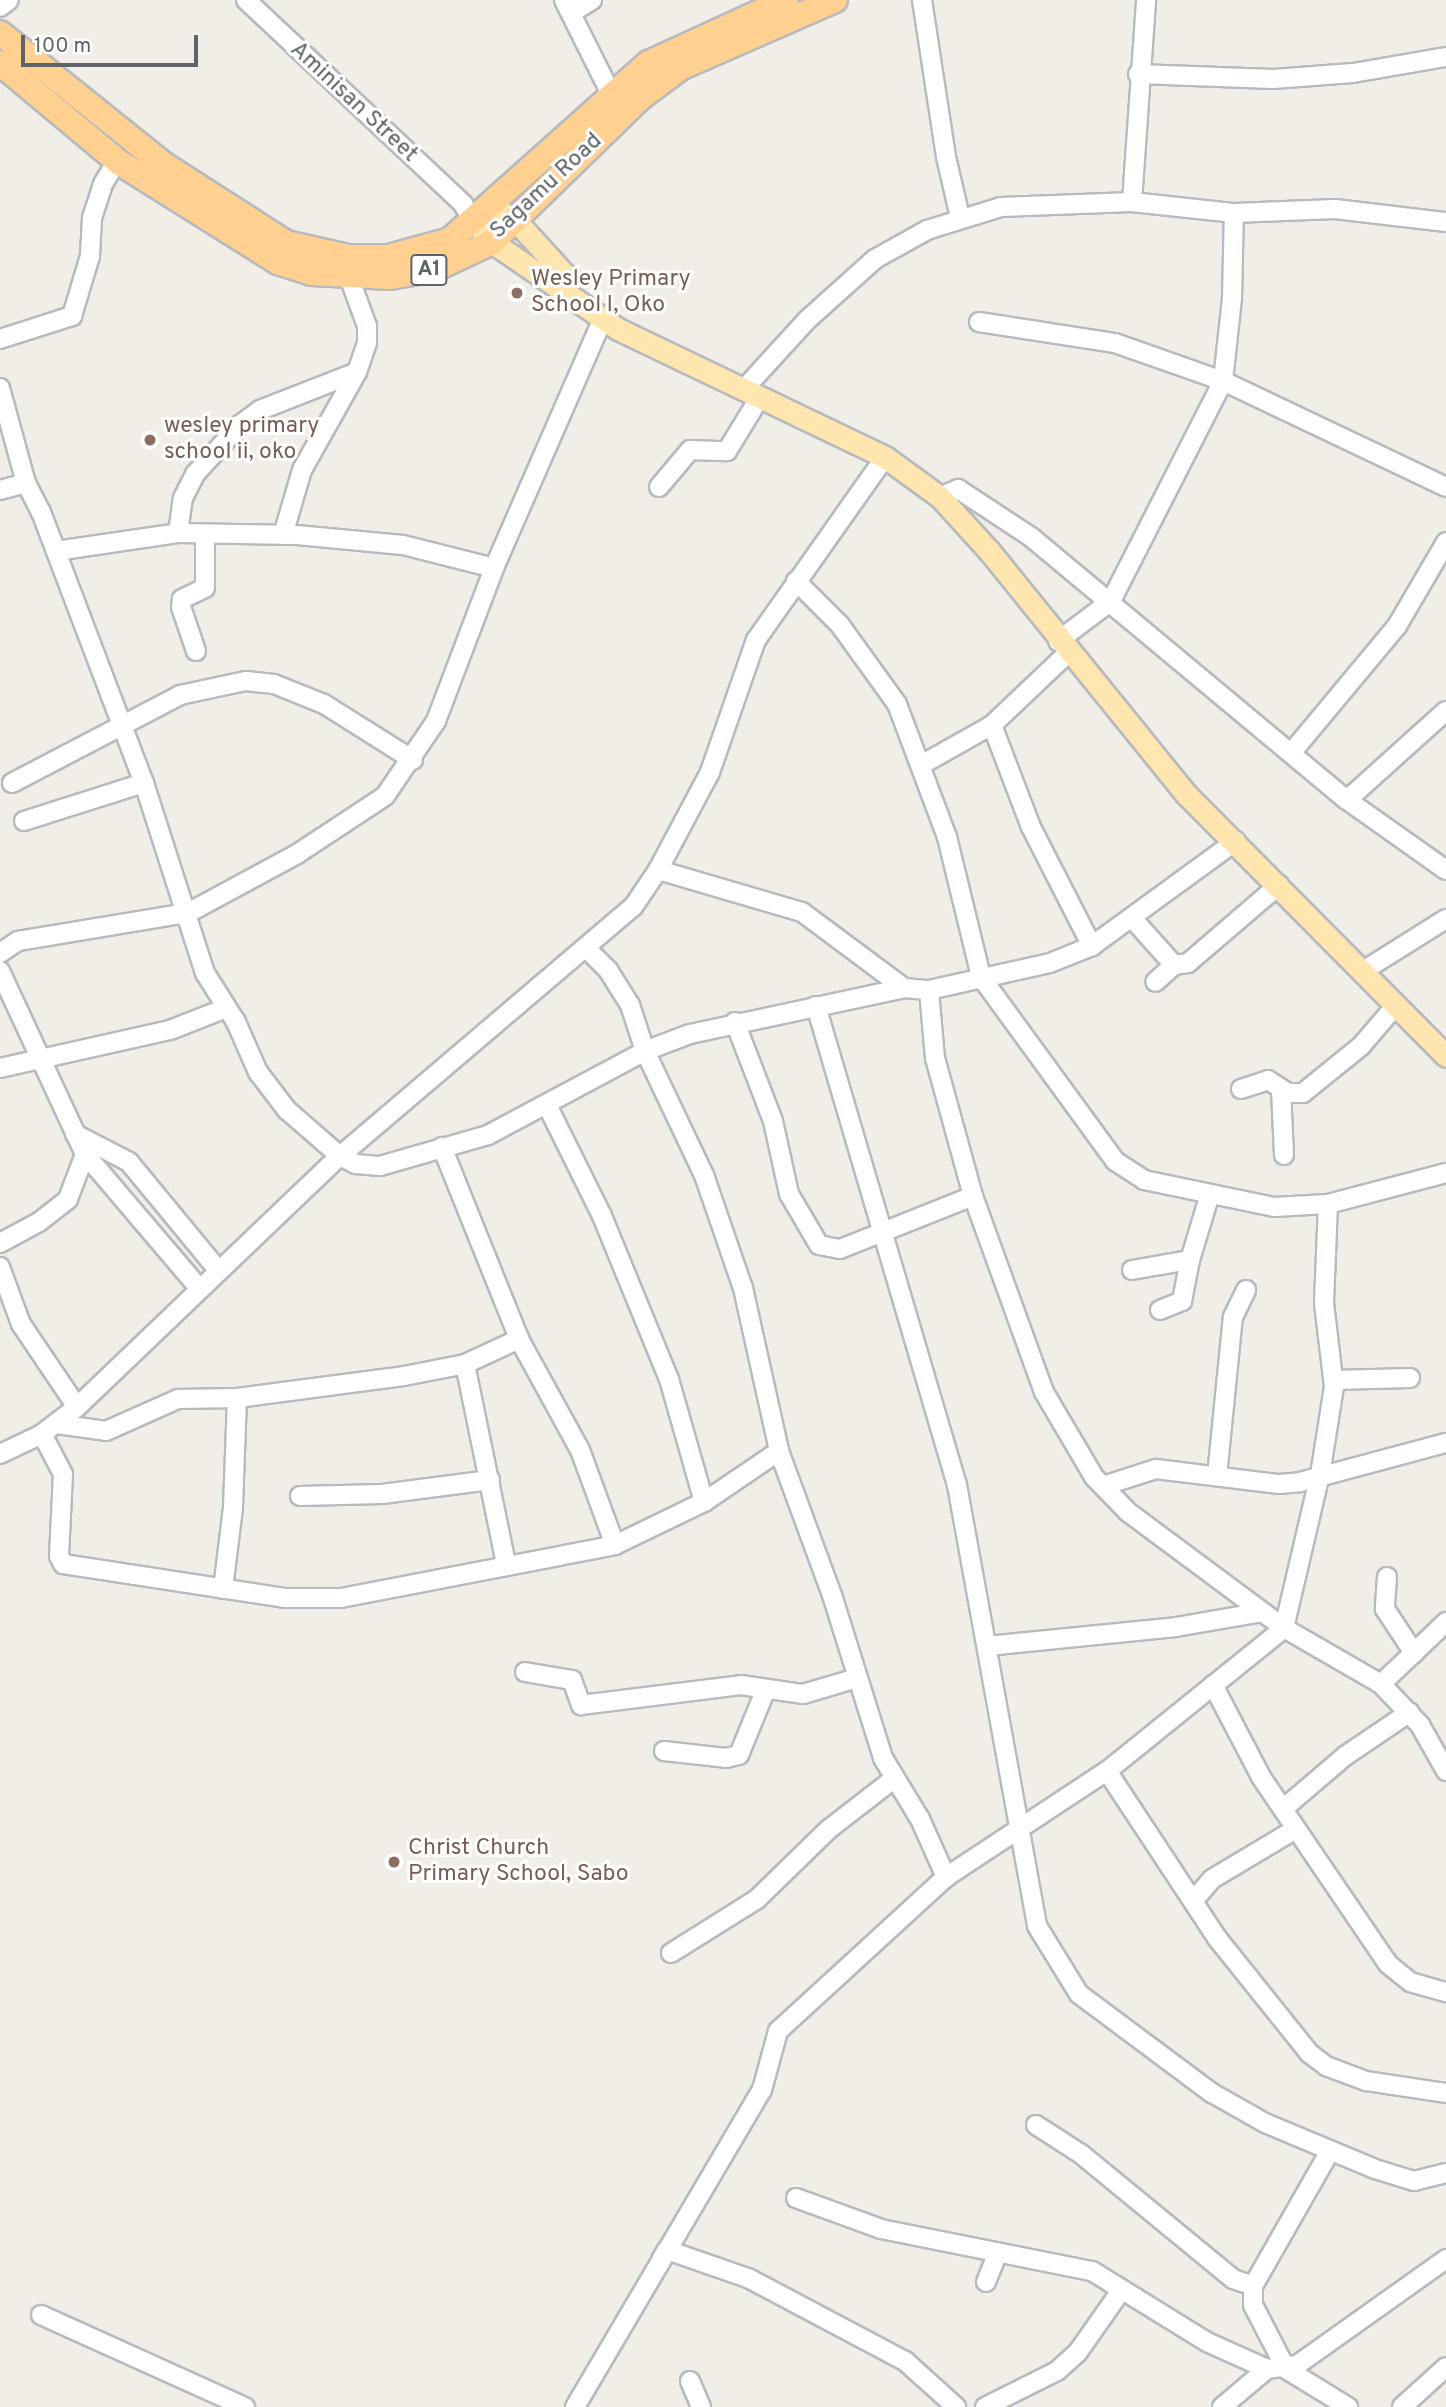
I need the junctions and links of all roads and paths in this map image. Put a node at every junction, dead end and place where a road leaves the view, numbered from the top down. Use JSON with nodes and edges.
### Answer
{"nodes":[{"id":1,"x":9,"y":0,"type":"edge"},
{"id":2,"x":246,"y":0,"type":"edge"},
{"id":3,"x":592,"y":0,"type":"edge"},
{"id":4,"x":786,"y":0,"type":"edge"},
{"id":5,"x":835,"y":0,"type":"edge"},
{"id":6,"x":922,"y":0,"type":"edge"},
{"id":7,"x":1146,"y":0,"type":"edge"},
{"id":8,"x":0,"y":7,"type":"edge"},
{"id":9,"x":568,"y":7,"type":"edge"},
{"id":10,"x":0,"y":33,"type":"edge"},
{"id":11,"x":1446,"y":57,"type":"edge"},
{"id":12,"x":1,"y":68,"type":"edge"},
{"id":13,"x":1138,"y":74,"type":"junction"},
{"id":14,"x":611,"y":94,"type":"junction"},
{"id":15,"x":117,"y":161,"type":"junction"},
{"id":16,"x":1132,"y":202,"type":"junction"},
{"id":17,"x":492,"y":205,"type":"junction"},
{"id":18,"x":468,"y":213,"type":"junction"},
{"id":19,"x":1234,"y":213,"type":"junction"},
{"id":20,"x":960,"y":217,"type":"junction"},
{"id":21,"x":516,"y":221,"type":"junction"},
{"id":22,"x":1446,"y":222,"type":"edge"},
{"id":23,"x":492,"y":242,"type":"junction"},
{"id":24,"x":349,"y":277,"type":"junction"},
{"id":25,"x":603,"y":318,"type":"junction"},
{"id":26,"x":979,"y":322,"type":"dead end"},
{"id":27,"x":641,"y":337,"type":"junction"},
{"id":28,"x":0,"y":339,"type":"edge"},
{"id":29,"x":357,"y":372,"type":"junction"},
{"id":30,"x":1223,"y":381,"type":"junction"},
{"id":31,"x":0,"y":388,"type":"edge"},
{"id":32,"x":752,"y":393,"type":"junction"},
{"id":33,"x":885,"y":457,"type":"junction"},
{"id":34,"x":26,"y":483,"type":"junction"},
{"id":35,"x":659,"y":487,"type":"dead end"},
{"id":36,"x":1446,"y":487,"type":"edge"},
{"id":37,"x":0,"y":490,"type":"edge"},
{"id":38,"x":940,"y":497,"type":"junction"},
{"id":39,"x":177,"y":533,"type":"junction"},
{"id":40,"x":205,"y":535,"type":"junction"},
{"id":41,"x":283,"y":535,"type":"junction"},
{"id":42,"x":1446,"y":541,"type":"edge"},
{"id":43,"x":56,"y":551,"type":"junction"},
{"id":44,"x":494,"y":568,"type":"junction"},
{"id":45,"x":796,"y":581,"type":"junction"},
{"id":46,"x":1111,"y":601,"type":"junction"},
{"id":47,"x":1063,"y":647,"type":"junction"},
{"id":48,"x":196,"y":651,"type":"dead end"},
{"id":49,"x":1446,"y":711,"type":"edge"},
{"id":50,"x":121,"y":724,"type":"junction"},
{"id":51,"x":992,"y":724,"type":"junction"},
{"id":52,"x":1292,"y":752,"type":"junction"},
{"id":53,"x":413,"y":760,"type":"junction"},
{"id":54,"x":921,"y":765,"type":"junction"},
{"id":55,"x":12,"y":783,"type":"dead end"},
{"id":56,"x":144,"y":783,"type":"junction"},
{"id":57,"x":1346,"y":800,"type":"junction"},
{"id":58,"x":23,"y":821,"type":"dead end"},
{"id":59,"x":1236,"y":841,"type":"junction"},
{"id":60,"x":658,"y":870,"type":"junction"},
{"id":61,"x":1446,"y":870,"type":"edge"},
{"id":62,"x":1279,"y":885,"type":"junction"},
{"id":63,"x":188,"y":913,"type":"junction"},
{"id":64,"x":1132,"y":918,"type":"junction"},
{"id":65,"x":1446,"y":919,"type":"edge"},
{"id":66,"x":1091,"y":946,"type":"junction"},
{"id":67,"x":587,"y":949,"type":"junction"},
{"id":68,"x":0,"y":953,"type":"edge"},
{"id":69,"x":1174,"y":965,"type":"junction"},
{"id":70,"x":0,"y":971,"type":"edge"},
{"id":71,"x":1363,"y":971,"type":"junction"},
{"id":72,"x":981,"y":977,"type":"junction"},
{"id":73,"x":1156,"y":982,"type":"dead end"},
{"id":74,"x":904,"y":988,"type":"junction"},
{"id":75,"x":929,"y":990,"type":"junction"},
{"id":76,"x":1397,"y":1004,"type":"junction"},
{"id":77,"x":816,"y":1006,"type":"junction"},
{"id":78,"x":226,"y":1008,"type":"junction"},
{"id":79,"x":735,"y":1022,"type":"junction"},
{"id":80,"x":645,"y":1051,"type":"junction"},
{"id":81,"x":1446,"y":1056,"type":"edge"},
{"id":82,"x":39,"y":1058,"type":"junction"},
{"id":83,"x":0,"y":1068,"type":"edge"},
{"id":84,"x":1241,"y":1089,"type":"dead end"},
{"id":85,"x":1281,"y":1089,"type":"junction"},
{"id":86,"x":547,"y":1105,"type":"junction"},
{"id":87,"x":75,"y":1134,"type":"junction"},
{"id":88,"x":442,"y":1147,"type":"junction"},
{"id":89,"x":85,"y":1153,"type":"junction"},
{"id":90,"x":1284,"y":1155,"type":"dead end"},
{"id":91,"x":340,"y":1156,"type":"junction"},
{"id":92,"x":1446,"y":1173,"type":"edge"},
{"id":93,"x":973,"y":1196,"type":"junction"},
{"id":94,"x":1209,"y":1197,"type":"junction"},
{"id":95,"x":1328,"y":1204,"type":"junction"},
{"id":96,"x":881,"y":1235,"type":"junction"},
{"id":97,"x":0,"y":1243,"type":"edge"},
{"id":98,"x":1190,"y":1260,"type":"junction"},
{"id":99,"x":0,"y":1267,"type":"edge"},
{"id":100,"x":219,"y":1270,"type":"junction"},
{"id":101,"x":1132,"y":1270,"type":"dead end"},
{"id":102,"x":200,"y":1289,"type":"junction"},
{"id":103,"x":1245,"y":1290,"type":"dead end"},
{"id":104,"x":1160,"y":1310,"type":"dead end"},
{"id":105,"x":519,"y":1339,"type":"junction"},
{"id":106,"x":465,"y":1364,"type":"junction"},
{"id":107,"x":1410,"y":1378,"type":"dead end"},
{"id":108,"x":1334,"y":1380,"type":"junction"},
{"id":109,"x":237,"y":1398,"type":"junction"},
{"id":110,"x":77,"y":1408,"type":"junction"},
{"id":111,"x":50,"y":1429,"type":"junction"},
{"id":112,"x":1446,"y":1443,"type":"edge"},
{"id":113,"x":779,"y":1451,"type":"junction"},
{"id":114,"x":0,"y":1454,"type":"edge"},
{"id":115,"x":1320,"y":1475,"type":"junction"},
{"id":116,"x":1217,"y":1476,"type":"junction"},
{"id":117,"x":490,"y":1480,"type":"junction"},
{"id":118,"x":1103,"y":1486,"type":"junction"},
{"id":119,"x":300,"y":1496,"type":"dead end"},
{"id":120,"x":704,"y":1502,"type":"junction"},
{"id":121,"x":615,"y":1545,"type":"junction"},
{"id":122,"x":506,"y":1563,"type":"junction"},
{"id":123,"x":1387,"y":1577,"type":"dead end"},
{"id":124,"x":223,"y":1589,"type":"junction"},
{"id":125,"x":1262,"y":1612,"type":"junction"},
{"id":126,"x":1446,"y":1622,"type":"edge"},
{"id":127,"x":1284,"y":1628,"type":"junction"},
{"id":128,"x":987,"y":1646,"type":"junction"},
{"id":129,"x":1414,"y":1653,"type":"junction"},
{"id":130,"x":525,"y":1672,"type":"dead end"},
{"id":131,"x":857,"y":1678,"type":"junction"},
{"id":132,"x":1381,"y":1684,"type":"junction"},
{"id":133,"x":1213,"y":1685,"type":"junction"},
{"id":134,"x":766,"y":1689,"type":"junction"},
{"id":135,"x":1410,"y":1712,"type":"junction"},
{"id":136,"x":664,"y":1751,"type":"dead end"},
{"id":137,"x":1107,"y":1771,"type":"junction"},
{"id":138,"x":1446,"y":1771,"type":"edge"},
{"id":139,"x":895,"y":1778,"type":"junction"},
{"id":140,"x":1283,"y":1809,"type":"junction"},
{"id":141,"x":1296,"y":1829,"type":"junction"},
{"id":142,"x":1020,"y":1832,"type":"junction"},
{"id":143,"x":946,"y":1877,"type":"junction"},
{"id":144,"x":1194,"y":1901,"type":"junction"},
{"id":145,"x":671,"y":1953,"type":"dead end"},
{"id":146,"x":1446,"y":1992,"type":"edge"},
{"id":147,"x":1446,"y":2094,"type":"edge"},
{"id":148,"x":1036,"y":2125,"type":"dead end"},
{"id":149,"x":1330,"y":2151,"type":"junction"},
{"id":150,"x":1446,"y":2173,"type":"edge"},
{"id":151,"x":796,"y":2198,"type":"dead end"},
{"id":152,"x":667,"y":2250,"type":"junction"},
{"id":153,"x":998,"y":2252,"type":"junction"},
{"id":154,"x":1446,"y":2259,"type":"edge"},
{"id":155,"x":986,"y":2282,"type":"dead end"},
{"id":156,"x":1253,"y":2286,"type":"junction"},
{"id":157,"x":1120,"y":2292,"type":"junction"},
{"id":158,"x":41,"y":2315,"type":"dead end"},
{"id":159,"x":1446,"y":2367,"type":"edge"},
{"id":160,"x":1267,"y":2368,"type":"junction"},
{"id":161,"x":1286,"y":2370,"type":"junction"},
{"id":162,"x":690,"y":2381,"type":"dead end"},
{"id":163,"x":245,"y":2407,"type":"edge"},
{"id":164,"x":574,"y":2407,"type":"edge"},
{"id":165,"x":701,"y":2407,"type":"edge"},
{"id":166,"x":956,"y":2407,"type":"edge"},
{"id":167,"x":985,"y":2407,"type":"edge"},
{"id":168,"x":1222,"y":2407,"type":"edge"},
{"id":169,"x":1348,"y":2407,"type":"edge"},
{"id":170,"x":1402,"y":2407,"type":"edge"}],
"edges":[{"from":1,"to":8,"type":"street"},
{"from":2,"to":18,"type":"street","name":"Aminisan Street"},
{"from":3,"to":9,"type":"street"},
{"from":4,"to":14,"type":"highway","name":"Sagamu Road","number":"A1"},
{"from":5,"to":21,"type":"highway","name":"Sagamu Road","number":"A1"},
{"from":6,"to":20,"type":"street"},
{"from":7,"to":13,"type":"street"},
{"from":9,"to":14,"type":"street"},
{"from":10,"to":18,"type":"highway","name":"Sagamu Road","number":"A1"},
{"from":11,"to":13,"type":"street"},
{"from":12,"to":15,"type":"highway","name":"Sagamu Road","number":"A1"},
{"from":13,"to":16,"type":"street"},
{"from":14,"to":17,"type":"highway","name":"Sagamu Road","number":"A1"},
{"from":15,"to":24,"type":"highway","name":"Sagamu Road","number":"A1"},
{"from":15,"to":28,"type":"street"},
{"from":16,"to":19,"type":"street"},
{"from":16,"to":20,"type":"street"},
{"from":17,"to":18,"type":"highway","name":"Sagamu Road","number":"A1"},
{"from":17,"to":21,"type":"main road"},
{"from":18,"to":23,"type":"main road"},
{"from":19,"to":22,"type":"street"},
{"from":19,"to":30,"type":"street"},
{"from":20,"to":32,"type":"street"},
{"from":21,"to":23,"type":"highway","name":"Sagamu Road","number":"A1"},
{"from":21,"to":27,"type":"main road"},
{"from":23,"to":24,"type":"highway","name":"Sagamu Road","number":"A1"},
{"from":23,"to":25,"type":"main road"},
{"from":24,"to":29,"type":"street"},
{"from":25,"to":27,"type":"main road"},
{"from":25,"to":44,"type":"street"},
{"from":26,"to":30,"type":"street"},
{"from":27,"to":32,"type":"main road"},
{"from":29,"to":39,"type":"street"},
{"from":29,"to":41,"type":"street"},
{"from":30,"to":36,"type":"street"},
{"from":30,"to":46,"type":"street"},
{"from":31,"to":34,"type":"street"},
{"from":32,"to":33,"type":"main road"},
{"from":32,"to":35,"type":"street"},
{"from":33,"to":38,"type":"main road"},
{"from":33,"to":45,"type":"street"},
{"from":34,"to":37,"type":"street"},
{"from":34,"to":43,"type":"street"},
{"from":38,"to":46,"type":"street"},
{"from":38,"to":47,"type":"main road"},
{"from":39,"to":40,"type":"street"},
{"from":39,"to":43,"type":"street"},
{"from":40,"to":41,"type":"street"},
{"from":40,"to":48,"type":"street"},
{"from":41,"to":44,"type":"street"},
{"from":42,"to":52,"type":"street"},
{"from":43,"to":50,"type":"street"},
{"from":44,"to":53,"type":"street"},
{"from":45,"to":54,"type":"street"},
{"from":45,"to":60,"type":"street"},
{"from":46,"to":47,"type":"street"},
{"from":46,"to":52,"type":"street"},
{"from":47,"to":51,"type":"street"},
{"from":47,"to":59,"type":"main road"},
{"from":49,"to":57,"type":"street"},
{"from":50,"to":53,"type":"street"},
{"from":50,"to":55,"type":"street"},
{"from":50,"to":56,"type":"street"},
{"from":51,"to":54,"type":"street"},
{"from":51,"to":66,"type":"street"},
{"from":52,"to":57,"type":"street"},
{"from":53,"to":63,"type":"street"},
{"from":54,"to":72,"type":"street"},
{"from":56,"to":58,"type":"street"},
{"from":56,"to":63,"type":"street"},
{"from":57,"to":61,"type":"street"},
{"from":59,"to":62,"type":"main road"},
{"from":59,"to":64,"type":"street"},
{"from":60,"to":67,"type":"street"},
{"from":60,"to":74,"type":"street"},
{"from":62,"to":69,"type":"street"},
{"from":62,"to":71,"type":"main road"},
{"from":63,"to":68,"type":"street"},
{"from":63,"to":78,"type":"street"},
{"from":64,"to":66,"type":"street"},
{"from":64,"to":69,"type":"street"},
{"from":65,"to":71,"type":"street"},
{"from":66,"to":72,"type":"street"},
{"from":67,"to":80,"type":"street"},
{"from":67,"to":91,"type":"street"},
{"from":69,"to":73,"type":"street"},
{"from":70,"to":82,"type":"street"},
{"from":71,"to":76,"type":"main road"},
{"from":72,"to":75,"type":"street"},
{"from":72,"to":94,"type":"street"},
{"from":74,"to":75,"type":"street"},
{"from":74,"to":77,"type":"street"},
{"from":75,"to":93,"type":"street"},
{"from":76,"to":81,"type":"main road"},
{"from":76,"to":85,"type":"street"},
{"from":77,"to":79,"type":"street"},
{"from":77,"to":96,"type":"street"},
{"from":78,"to":82,"type":"street"},
{"from":78,"to":91,"type":"street"},
{"from":79,"to":80,"type":"street"},
{"from":79,"to":96,"type":"street"},
{"from":80,"to":86,"type":"street"},
{"from":80,"to":113,"type":"street"},
{"from":82,"to":83,"type":"street"},
{"from":82,"to":87,"type":"street"},
{"from":84,"to":85,"type":"street"},
{"from":85,"to":90,"type":"street"},
{"from":86,"to":88,"type":"street"},
{"from":86,"to":120,"type":"street"},
{"from":87,"to":89,"type":"street"},
{"from":87,"to":100,"type":"street"},
{"from":88,"to":91,"type":"street"},
{"from":88,"to":105,"type":"street"},
{"from":89,"to":97,"type":"street"},
{"from":89,"to":102,"type":"street"},
{"from":91,"to":100,"type":"street"},
{"from":92,"to":95,"type":"street"},
{"from":93,"to":96,"type":"street"},
{"from":93,"to":118,"type":"street"},
{"from":94,"to":95,"type":"street"},
{"from":94,"to":98,"type":"street"},
{"from":95,"to":108,"type":"street"},
{"from":96,"to":128,"type":"street"},
{"from":98,"to":101,"type":"street"},
{"from":98,"to":104,"type":"street"},
{"from":99,"to":110,"type":"street"},
{"from":100,"to":102,"type":"street"},
{"from":102,"to":110,"type":"street"},
{"from":103,"to":116,"type":"street"},
{"from":105,"to":106,"type":"street"},
{"from":105,"to":121,"type":"street"},
{"from":106,"to":109,"type":"street"},
{"from":106,"to":117,"type":"street"},
{"from":107,"to":108,"type":"street"},
{"from":108,"to":115,"type":"street"},
{"from":109,"to":111,"type":"street"},
{"from":109,"to":124,"type":"street"},
{"from":110,"to":111,"type":"street"},
{"from":111,"to":114,"type":"street"},
{"from":111,"to":124,"type":"street"},
{"from":112,"to":115,"type":"street"},
{"from":113,"to":120,"type":"street"},
{"from":113,"to":131,"type":"street"},
{"from":115,"to":116,"type":"street"},
{"from":115,"to":127,"type":"street"},
{"from":116,"to":118,"type":"street"},
{"from":117,"to":119,"type":"street"},
{"from":117,"to":122,"type":"street"},
{"from":118,"to":125,"type":"street"},
{"from":120,"to":121,"type":"street"},
{"from":121,"to":122,"type":"street"},
{"from":122,"to":124,"type":"street"},
{"from":123,"to":129,"type":"street"},
{"from":125,"to":127,"type":"street"},
{"from":125,"to":128,"type":"street"},
{"from":126,"to":129,"type":"street"},
{"from":127,"to":132,"type":"street"},
{"from":127,"to":133,"type":"street"},
{"from":128,"to":142,"type":"street"},
{"from":129,"to":132,"type":"street"},
{"from":130,"to":134,"type":"street"},
{"from":131,"to":134,"type":"street"},
{"from":131,"to":139,"type":"street"},
{"from":132,"to":135,"type":"street"},
{"from":133,"to":137,"type":"street"},
{"from":133,"to":140,"type":"street"},
{"from":134,"to":136,"type":"street"},
{"from":135,"to":138,"type":"street"},
{"from":135,"to":140,"type":"street"},
{"from":137,"to":142,"type":"street"},
{"from":137,"to":144,"type":"street"},
{"from":139,"to":143,"type":"street"},
{"from":139,"to":145,"type":"street"},
{"from":140,"to":141,"type":"street"},
{"from":141,"to":144,"type":"street"},
{"from":141,"to":146,"type":"street"},
{"from":142,"to":143,"type":"street"},
{"from":142,"to":149,"type":"street"},
{"from":143,"to":152,"type":"street"},
{"from":144,"to":147,"type":"street"},
{"from":148,"to":156,"type":"street"},
{"from":149,"to":150,"type":"street"},
{"from":149,"to":156,"type":"street"},
{"from":151,"to":153,"type":"street"},
{"from":152,"to":164,"type":"street"},
{"from":152,"to":166,"type":"street"},
{"from":153,"to":155,"type":"street"},
{"from":153,"to":157,"type":"street"},
{"from":154,"to":161,"type":"street"},
{"from":156,"to":161,"type":"street"},
{"from":157,"to":160,"type":"street"},
{"from":157,"to":167,"type":"street"},
{"from":158,"to":163,"type":"street"},
{"from":159,"to":170,"type":"street"},
{"from":160,"to":161,"type":"street"},
{"from":160,"to":168,"type":"street"},
{"from":161,"to":169,"type":"street"},
{"from":162,"to":165,"type":"street"}]}
